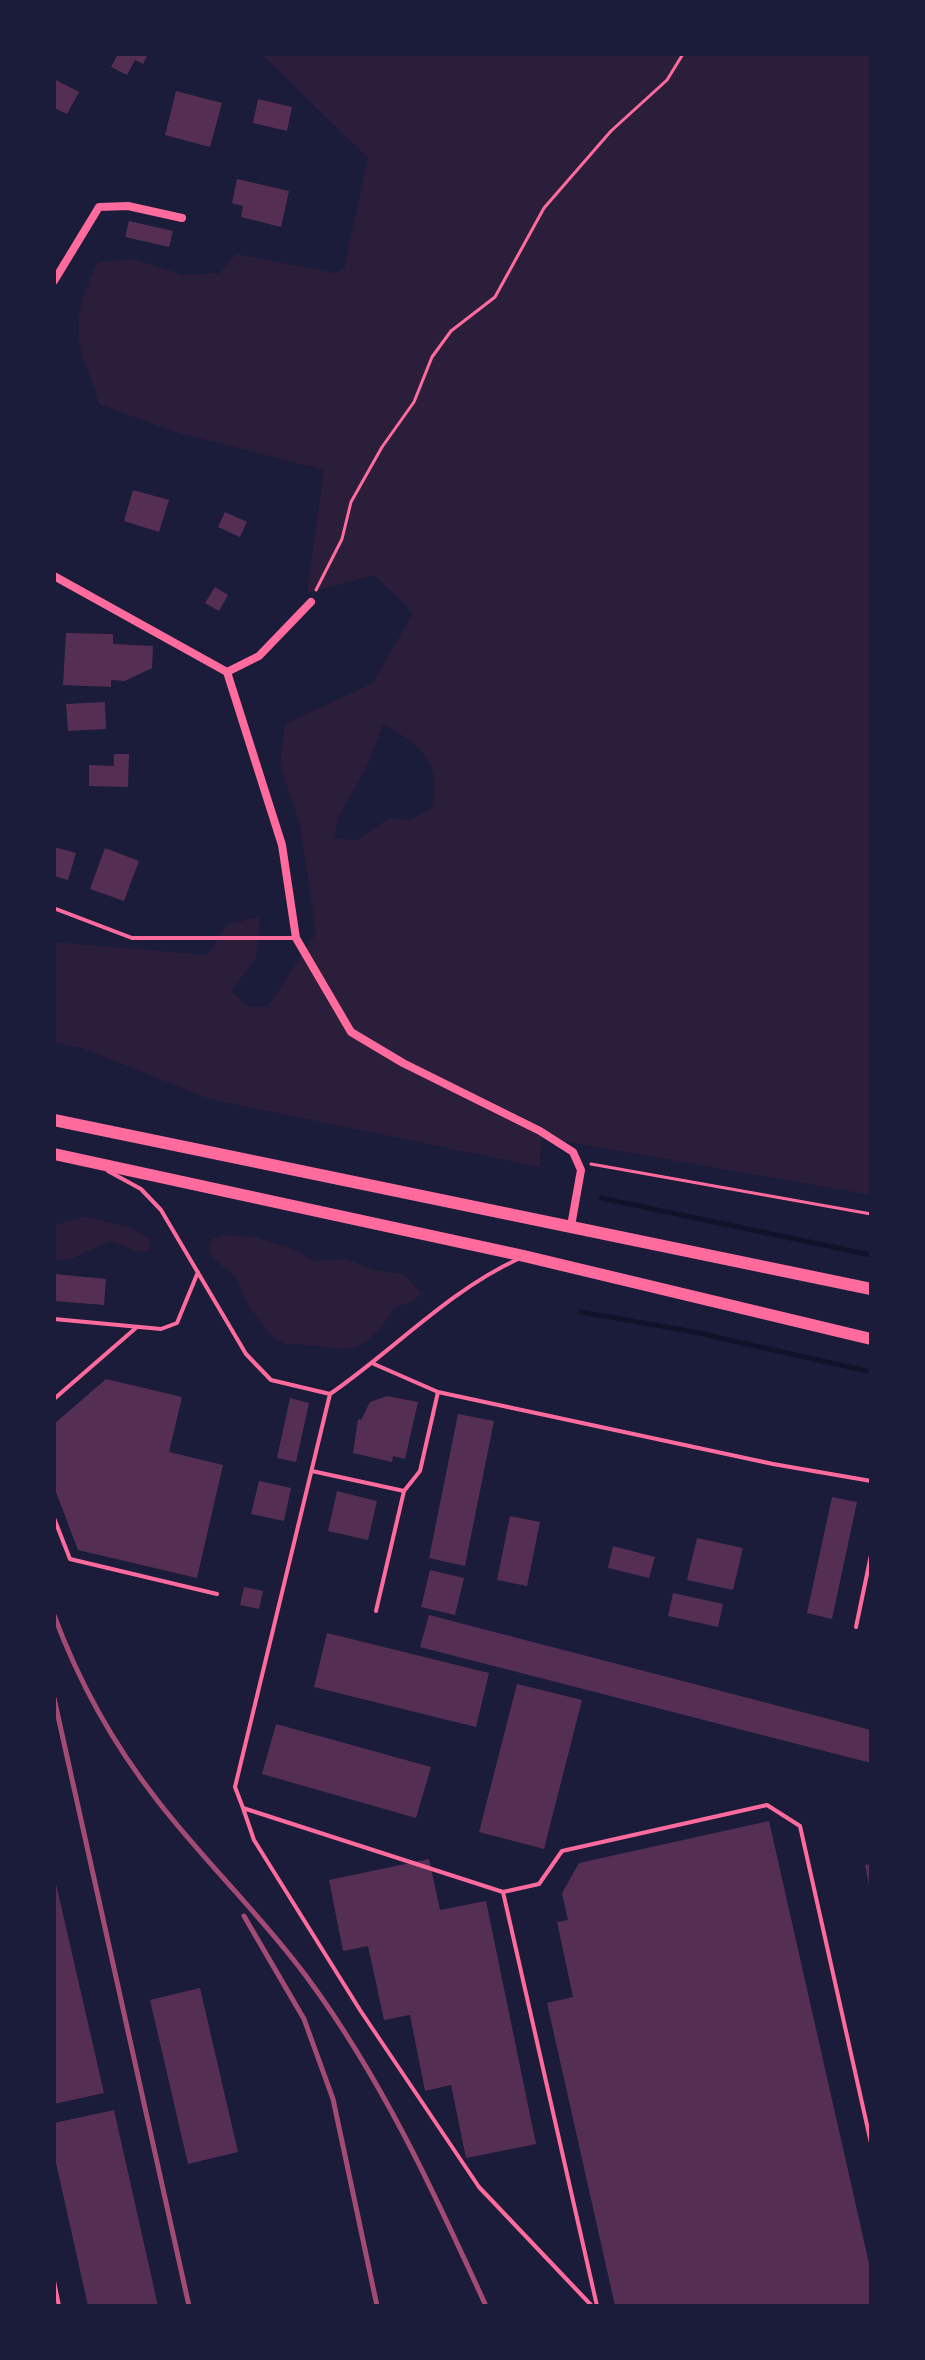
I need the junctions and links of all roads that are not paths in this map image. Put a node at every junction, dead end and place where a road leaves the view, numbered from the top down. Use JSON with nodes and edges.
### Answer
{"nodes":[{"id":1,"x":182,"y":218,"type":"dead end"},
{"id":2,"x":54,"y":281,"type":"edge"},
{"id":3,"x":54,"y":576,"type":"edge"},
{"id":4,"x":311,"y":602,"type":"road end"},
{"id":5,"x":227,"y":672,"type":"junction"},
{"id":6,"x":56,"y":909,"type":"edge"},
{"id":7,"x":296,"y":938,"type":"junction"},
{"id":8,"x":54,"y":1120,"type":"edge"},
{"id":9,"x":54,"y":1154,"type":"edge"},
{"id":10,"x":92,"y":1162,"type":"junction"},
{"id":11,"x":571,"y":1226,"type":"junction"},
{"id":12,"x":524,"y":1256,"type":"junction"},
{"id":13,"x":198,"y":1272,"type":"junction"},
{"id":14,"x":871,"y":1289,"type":"edge"},
{"id":15,"x":54,"y":1319,"type":"edge"},
{"id":16,"x":137,"y":1327,"type":"junction"},
{"id":17,"x":871,"y":1339,"type":"edge"},
{"id":18,"x":374,"y":1364,"type":"junction"},
{"id":19,"x":438,"y":1392,"type":"junction"},
{"id":20,"x":330,"y":1394,"type":"junction"},
{"id":21,"x":54,"y":1399,"type":"edge"},
{"id":22,"x":312,"y":1471,"type":"junction"},
{"id":23,"x":871,"y":1481,"type":"edge"},
{"id":24,"x":404,"y":1491,"type":"junction"},
{"id":25,"x":54,"y":1518,"type":"edge"},
{"id":26,"x":871,"y":1555,"type":"edge"},
{"id":27,"x":217,"y":1594,"type":"dead end"},
{"id":28,"x":376,"y":1611,"type":"dead end"},
{"id":29,"x":856,"y":1627,"type":"dead end"},
{"id":30,"x":243,"y":1808,"type":"junction"},
{"id":31,"x":503,"y":1892,"type":"junction"},
{"id":32,"x":871,"y":2143,"type":"edge"},
{"id":33,"x":54,"y":2281,"type":"edge"},
{"id":34,"x":59,"y":2306,"type":"edge"},
{"id":35,"x":594,"y":2306,"type":"edge"}],
"edges":[{"from":1,"to":2,"type":"street"},
{"from":3,"to":5,"type":"street"},
{"from":4,"to":5,"type":"street"},
{"from":5,"to":7,"type":"street"},
{"from":6,"to":7,"type":"lane"},
{"from":7,"to":11,"type":"street"},
{"from":8,"to":11,"type":"highway"},
{"from":9,"to":10,"type":"highway"},
{"from":10,"to":12,"type":"highway"},
{"from":10,"to":13,"type":"lane"},
{"from":11,"to":14,"type":"highway"},
{"from":12,"to":17,"type":"highway"},
{"from":12,"to":18,"type":"lane"},
{"from":13,"to":16,"type":"lane"},
{"from":13,"to":20,"type":"lane"},
{"from":15,"to":16,"type":"lane"},
{"from":16,"to":21,"type":"lane"},
{"from":18,"to":19,"type":"lane"},
{"from":18,"to":20,"type":"lane"},
{"from":19,"to":23,"type":"lane"},
{"from":19,"to":24,"type":"lane"},
{"from":20,"to":22,"type":"lane"},
{"from":22,"to":24,"type":"lane"},
{"from":22,"to":30,"type":"lane"},
{"from":24,"to":28,"type":"lane"},
{"from":25,"to":27,"type":"lane"},
{"from":26,"to":29,"type":"lane"},
{"from":30,"to":31,"type":"lane"},
{"from":30,"to":35,"type":"lane"},
{"from":31,"to":32,"type":"lane"},
{"from":31,"to":35,"type":"lane"},
{"from":33,"to":34,"type":"lane"}]}
